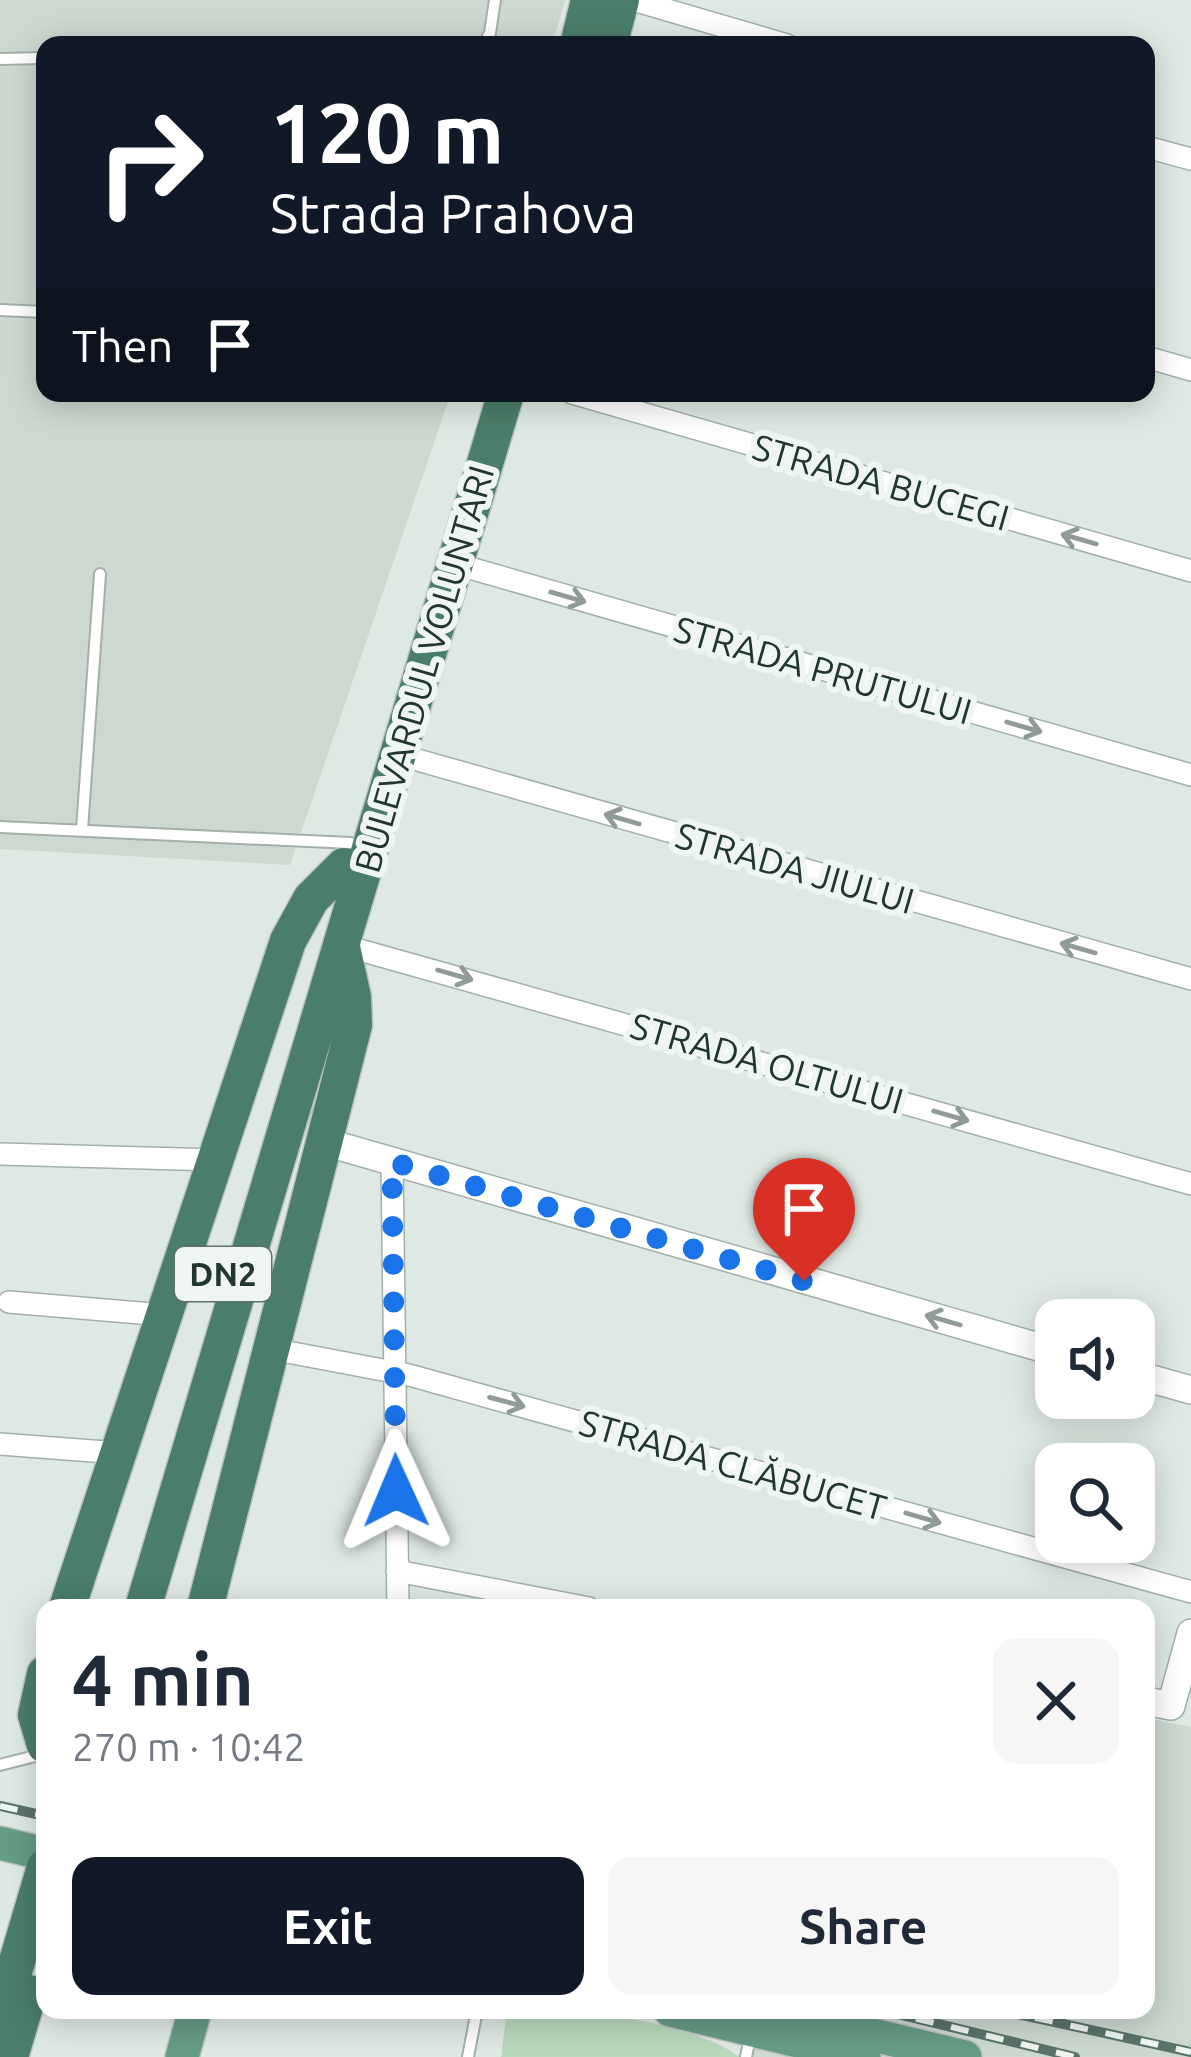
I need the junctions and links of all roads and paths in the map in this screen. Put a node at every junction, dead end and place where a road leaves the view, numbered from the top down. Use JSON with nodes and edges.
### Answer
{"nodes":[{"id":1,"x":495,"y":0,"type":"edge"},
{"id":2,"x":589,"y":0,"type":"edge"},
{"id":3,"x":621,"y":0,"type":"edge"},
{"id":4,"x":633,"y":0,"type":"edge"},
{"id":5,"x":488,"y":36,"type":"edge"},
{"id":6,"x":580,"y":36,"type":"edge"},
{"id":7,"x":611,"y":36,"type":"edge"},
{"id":8,"x":756,"y":36,"type":"edge"},
{"id":9,"x":36,"y":58,"type":"edge"},
{"id":10,"x":0,"y":59,"type":"edge"},
{"id":11,"x":1155,"y":149,"type":"edge"},
{"id":12,"x":1191,"y":159,"type":"edge"},
{"id":13,"x":0,"y":310,"type":"edge"},
{"id":14,"x":36,"y":312,"type":"edge"},
{"id":15,"x":1155,"y":360,"type":"edge"},
{"id":16,"x":1191,"y":370,"type":"edge"},
{"id":17,"x":478,"y":402,"type":"edge"},
{"id":18,"x":503,"y":402,"type":"edge"},
{"id":19,"x":603,"y":402,"type":"edge"},
{"id":20,"x":455,"y":564,"type":"junction"},
{"id":21,"x":1191,"y":571,"type":"edge"},
{"id":22,"x":100,"y":574,"type":"dead end"},
{"id":23,"x":400,"y":755,"type":"junction"},
{"id":24,"x":1191,"y":775,"type":"edge"},
{"id":25,"x":0,"y":827,"type":"edge"},
{"id":26,"x":82,"y":830,"type":"junction"},
{"id":27,"x":347,"y":854,"type":"junction"},
{"id":28,"x":332,"y":942,"type":"junction"},
{"id":29,"x":1191,"y":980,"type":"edge"},
{"id":30,"x":325,"y":1142,"type":"junction"},
{"id":31,"x":0,"y":1154,"type":"edge"},
{"id":32,"x":217,"y":1160,"type":"junction"},
{"id":33,"x":392,"y":1162,"type":"junction"},
{"id":34,"x":1191,"y":1184,"type":"edge"},
{"id":35,"x":9,"y":1302,"type":"dead end"},
{"id":36,"x":164,"y":1315,"type":"junction"},
{"id":37,"x":1035,"y":1346,"type":"edge"},
{"id":38,"x":272,"y":1349,"type":"junction"},
{"id":39,"x":394,"y":1371,"type":"junction"},
{"id":40,"x":1155,"y":1380,"type":"edge"},
{"id":41,"x":1191,"y":1390,"type":"edge"},
{"id":42,"x":0,"y":1444,"type":"edge"},
{"id":43,"x":119,"y":1453,"type":"junction"},
{"id":44,"x":398,"y":1571,"type":"junction"},
{"id":45,"x":1191,"y":1592,"type":"edge"},
{"id":46,"x":70,"y":1599,"type":"edge"},
{"id":47,"x":126,"y":1599,"type":"edge"},
{"id":48,"x":146,"y":1599,"type":"edge"},
{"id":49,"x":208,"y":1599,"type":"edge"},
{"id":50,"x":398,"y":1599,"type":"edge"},
{"id":51,"x":543,"y":1599,"type":"edge"},
{"id":52,"x":1191,"y":1634,"type":"edge"},
{"id":53,"x":1169,"y":1706,"type":"edge"},
{"id":54,"x":36,"y":1753,"type":"edge"},
{"id":55,"x":0,"y":1765,"type":"edge"},
{"id":56,"x":0,"y":1843,"type":"edge"},
{"id":57,"x":36,"y":1852,"type":"edge"},
{"id":58,"x":33,"y":1954,"type":"edge"},
{"id":59,"x":0,"y":2019,"type":"edge"},
{"id":60,"x":193,"y":2019,"type":"edge"},
{"id":61,"x":475,"y":2019,"type":"edge"},
{"id":62,"x":696,"y":2019,"type":"edge"},
{"id":63,"x":755,"y":2040,"type":"edge"},
{"id":64,"x":10,"y":2057,"type":"edge"},
{"id":65,"x":182,"y":2057,"type":"edge"},
{"id":66,"x":468,"y":2057,"type":"edge"},
{"id":67,"x":864,"y":2057,"type":"edge"},
{"id":68,"x":965,"y":2057,"type":"edge"}],
"edges":[{"from":1,"to":5,"type":"lane"},
{"from":2,"to":6,"type":"highway"},
{"from":3,"to":7,"type":"highway"},
{"from":4,"to":8,"type":"street"},
{"from":9,"to":10,"type":"lane"},
{"from":11,"to":12,"type":"street"},
{"from":13,"to":14,"type":"lane"},
{"from":15,"to":16,"type":"street"},
{"from":17,"to":27,"type":"highway","name":"BULEVARDUL VOLUNTARI","number":"DN2"},
{"from":18,"to":20,"type":"highway","name":"BULEVARDUL VOLUNTARI","number":"DN2"},
{"from":21,"to":19,"type":"street","name":"STRADA BUCEGI","one_way":true},
{"from":20,"to":23,"type":"highway","name":"BULEVARDUL VOLUNTARI","number":"DN2"},
{"from":20,"to":24,"type":"street","name":"STRADA PRUTULUI","one_way":true},
{"from":22,"to":26,"type":"lane"},
{"from":23,"to":28,"type":"highway","name":"BULEVARDUL VOLUNTARI","number":"DN2"},
{"from":29,"to":23,"type":"street","name":"STRADA JIULUI","one_way":true},
{"from":25,"to":26,"type":"lane"},
{"from":26,"to":27,"type":"lane"},
{"from":27,"to":28,"type":"highway","name":"BULEVARDUL VOLUNTARI","number":"DN2"},
{"from":27,"to":32,"type":"highway"},
{"from":28,"to":30,"type":"highway"},
{"from":28,"to":34,"type":"street","name":"STRADA OLTULUI","one_way":true},
{"from":28,"to":47,"type":"highway","number":"DN2"},
{"from":28,"to":48,"type":"highway","number":"DN2"},
{"from":30,"to":33,"type":"street"},
{"from":30,"to":38,"type":"highway"},
{"from":31,"to":32,"type":"street"},
{"from":32,"to":36,"type":"highway"},
{"from":37,"to":33,"type":"street","one_way":true},
{"from":33,"to":39,"type":"street"},
{"from":35,"to":36,"type":"street"},
{"from":36,"to":43,"type":"highway"},
{"from":38,"to":39,"type":"street","name":"STRADA CLĂBUCET"},
{"from":38,"to":49,"type":"highway"},
{"from":39,"to":44,"type":"street"},
{"from":39,"to":45,"type":"street","name":"STRADA CLĂBUCET","one_way":true},
{"from":40,"to":41,"type":"street"},
{"from":42,"to":43,"type":"street"},
{"from":43,"to":46,"type":"highway"},
{"from":44,"to":50,"type":"street"},
{"from":44,"to":51,"type":"street"},
{"from":52,"to":53,"type":"street"},
{"from":54,"to":55,"type":"lane"},
{"from":56,"to":57,"type":"main road"},
{"from":58,"to":59,"type":"highway"},
{"from":58,"to":64,"type":"highway"},
{"from":60,"to":65,"type":"main road"},
{"from":61,"to":66,"type":"lane"},
{"from":62,"to":63,"type":"main road"},
{"from":63,"to":67,"type":"main road"},
{"from":63,"to":68,"type":"main road"}]}
